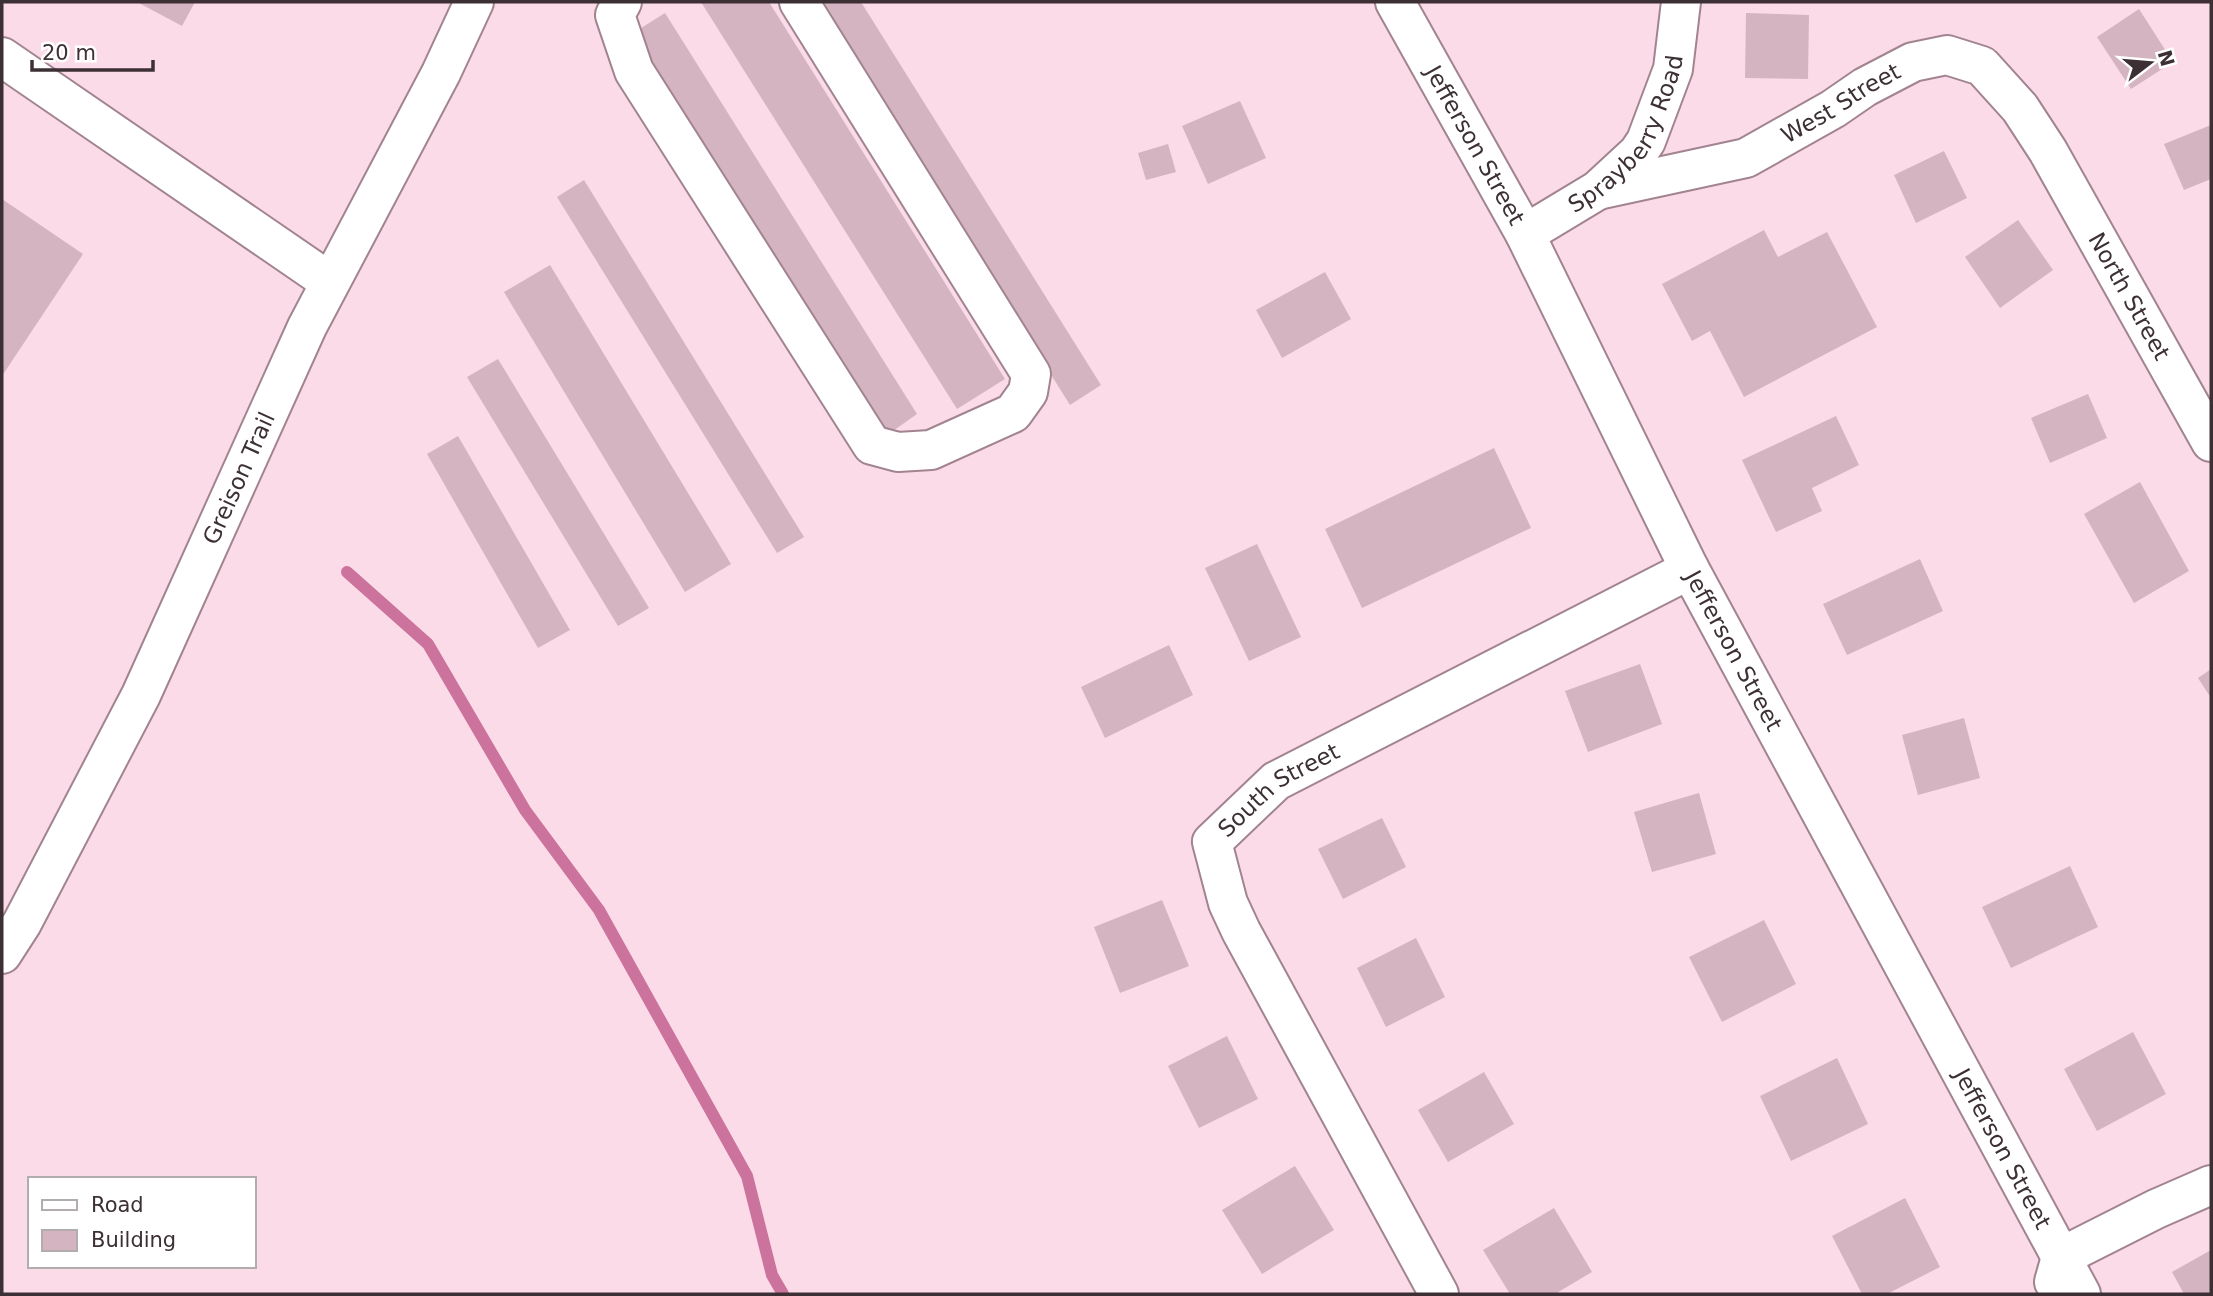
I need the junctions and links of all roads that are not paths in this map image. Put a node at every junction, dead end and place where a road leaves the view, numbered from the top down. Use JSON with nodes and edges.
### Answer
{"nodes":[{"id":1,"x":474,"y":2,"type":"edge"},
{"id":2,"x":622,"y":2,"type":"edge"},
{"id":3,"x":799,"y":2,"type":"edge"},
{"id":4,"x":1395,"y":2,"type":"edge"},
{"id":5,"x":1681,"y":2,"type":"edge"},
{"id":6,"x":2,"y":57,"type":"edge"},
{"id":7,"x":2048,"y":151,"type":"joint"},
{"id":8,"x":1598,"y":190,"type":"junction"},
{"id":9,"x":1525,"y":234,"type":"junction"},
{"id":10,"x":330,"y":282,"type":"junction"},
{"id":11,"x":2211,"y":442,"type":"edge"},
{"id":12,"x":1689,"y":568,"type":"junction"},
{"id":13,"x":2,"y":954,"type":"edge"},
{"id":14,"x":2211,"y":1185,"type":"edge"},
{"id":15,"x":2061,"y":1257,"type":"junction"},
{"id":16,"x":1439,"y":1294,"type":"edge"},
{"id":17,"x":2050,"y":1294,"type":"edge"},
{"id":18,"x":2081,"y":1294,"type":"edge"}],
"edges":[{"from":1,"to":10,"type":"street","name":"Greison Trail"},
{"from":2,"to":3,"type":"street"},
{"from":4,"to":9,"type":"street","name":"Jefferson Street"},
{"from":5,"to":8,"type":"street","name":"Sprayberry Road"},
{"from":6,"to":10,"type":"street"},
{"from":7,"to":8,"type":"street","name":"West Street"},
{"from":7,"to":11,"type":"street","name":"North Street"},
{"from":8,"to":9,"type":"street","name":"Sprayberry Road"},
{"from":9,"to":12,"type":"street","name":"Jefferson Street"},
{"from":10,"to":13,"type":"street","name":"Greison Trail"},
{"from":12,"to":15,"type":"street","name":"Jefferson Street"},
{"from":12,"to":16,"type":"street","name":"South Street"},
{"from":14,"to":15,"type":"street"},
{"from":15,"to":17,"type":"street"},
{"from":15,"to":18,"type":"street","name":"Jefferson Street"}]}
